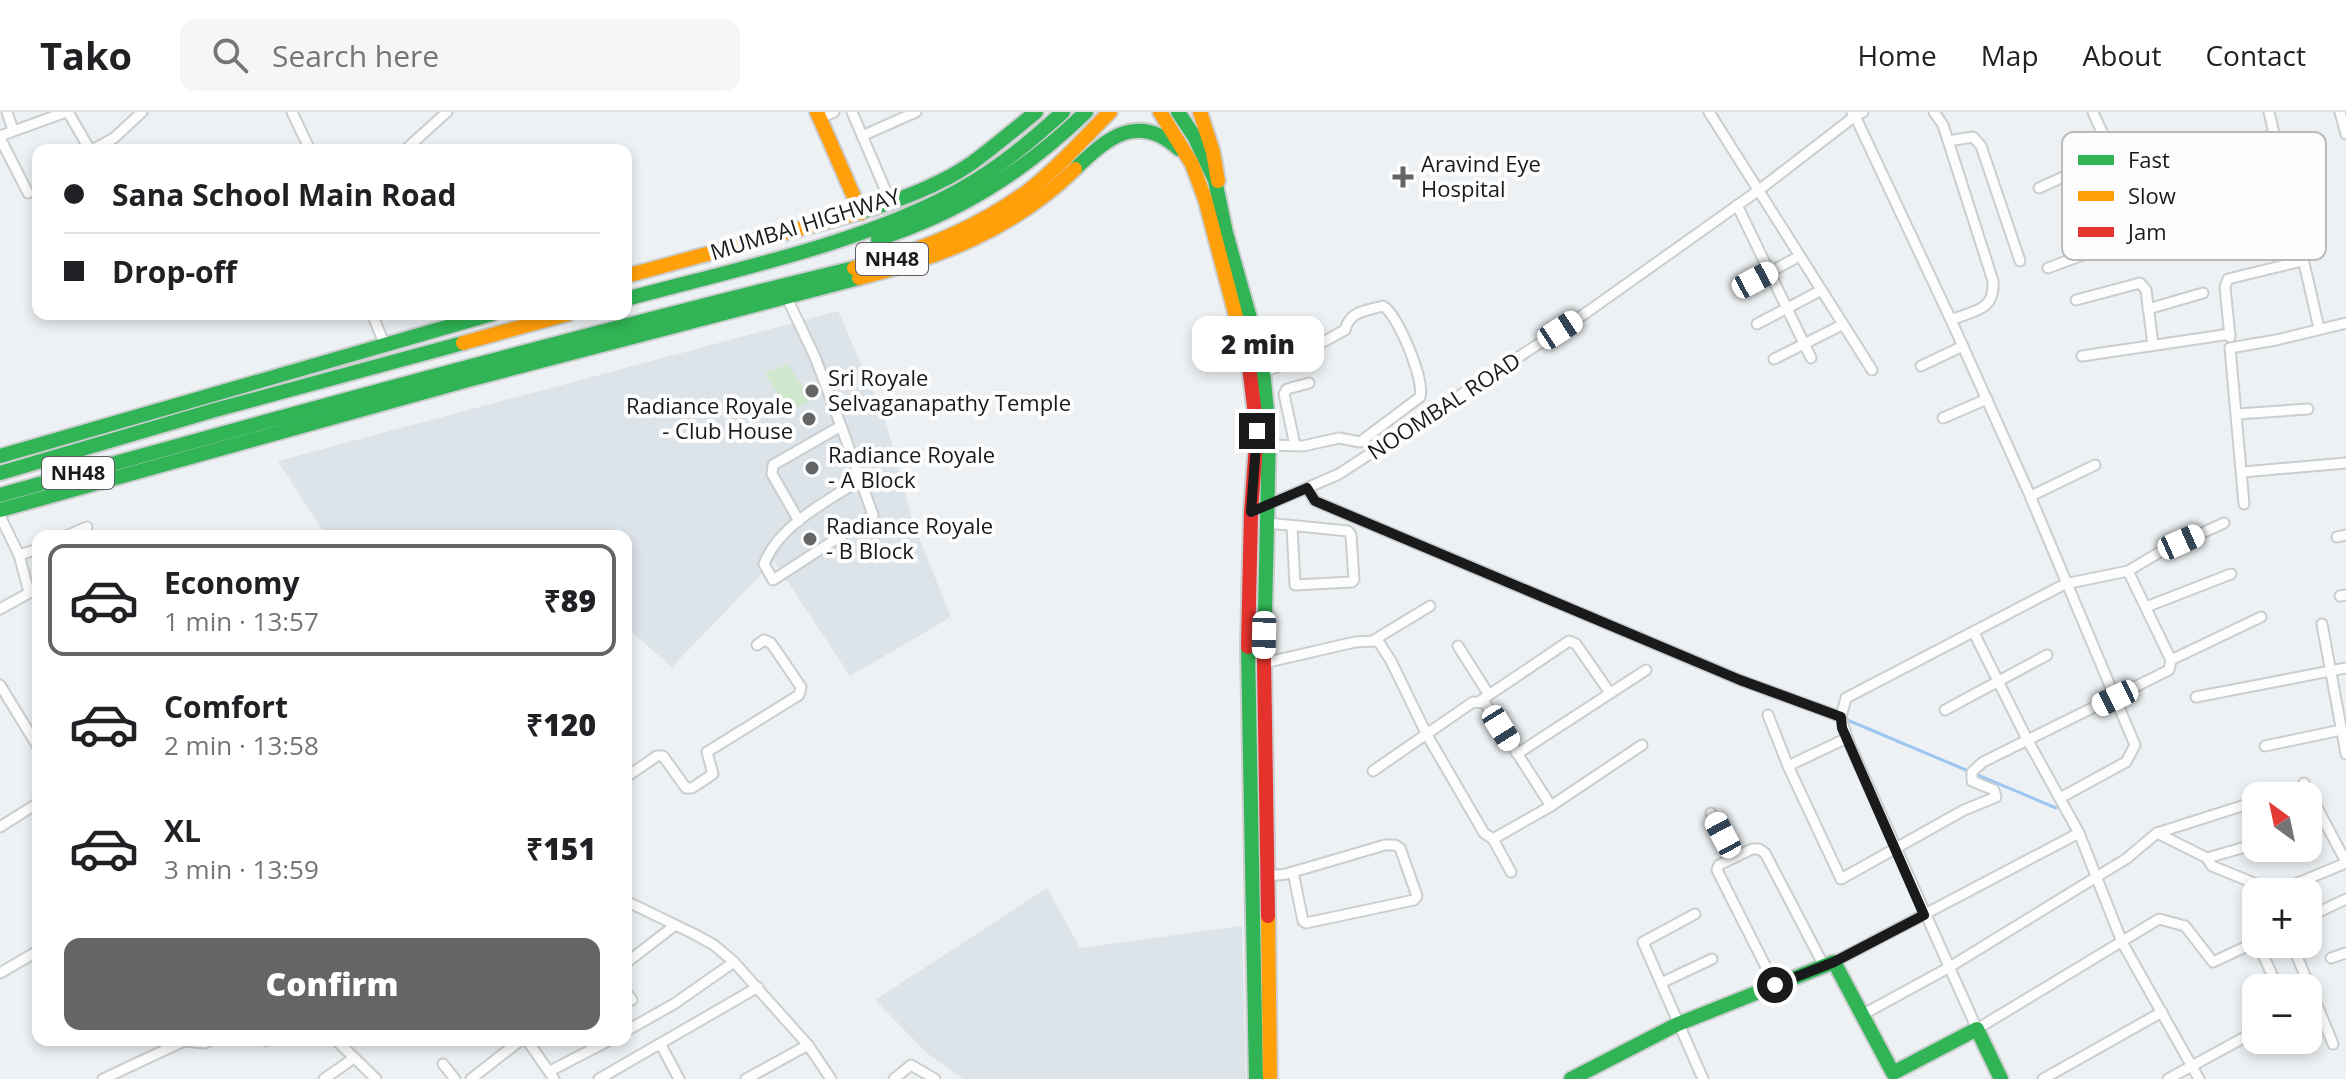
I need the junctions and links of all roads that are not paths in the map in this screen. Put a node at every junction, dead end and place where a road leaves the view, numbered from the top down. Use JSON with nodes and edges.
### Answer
{"nodes":[{"id":1,"x":7,"y":112,"type":"edge"},
{"id":2,"x":67,"y":112,"type":"edge"},
{"id":3,"x":142,"y":112,"type":"edge"},
{"id":4,"x":292,"y":112,"type":"edge"},
{"id":5,"x":447,"y":112,"type":"edge"},
{"id":6,"x":852,"y":112,"type":"edge"},
{"id":7,"x":916,"y":112,"type":"edge"},
{"id":8,"x":1036,"y":112,"type":"edge"},
{"id":9,"x":1063,"y":112,"type":"edge"},
{"id":10,"x":1086,"y":112,"type":"edge"},
{"id":11,"x":1160,"y":112,"type":"edge"},
{"id":12,"x":1178,"y":112,"type":"edge"},
{"id":13,"x":1200,"y":112,"type":"edge"},
{"id":14,"x":1709,"y":112,"type":"edge"},
{"id":15,"x":1934,"y":112,"type":"edge"},
{"id":16,"x":2093,"y":112,"type":"edge"},
{"id":17,"x":2269,"y":112,"type":"edge"},
{"id":18,"x":2340,"y":112,"type":"edge"},
{"id":19,"x":1857,"y":113,"type":"edge"},
{"id":20,"x":824,"y":114,"type":"edge"},
{"id":21,"x":1105,"y":117,"type":"edge"},
{"id":22,"x":13,"y":130,"type":"junction"},
{"id":23,"x":2101,"y":132,"type":"edge"},
{"id":24,"x":2274,"y":132,"type":"edge"},
{"id":25,"x":2346,"y":134,"type":"edge"},
{"id":26,"x":862,"y":136,"type":"junction"},
{"id":27,"x":0,"y":137,"type":"edge"},
{"id":28,"x":1948,"y":141,"type":"junction"},
{"id":29,"x":87,"y":144,"type":"edge"},
{"id":30,"x":102,"y":144,"type":"edge"},
{"id":31,"x":307,"y":144,"type":"edge"},
{"id":32,"x":412,"y":144,"type":"edge"},
{"id":33,"x":1196,"y":172,"type":"junction"},
{"id":34,"x":2062,"y":177,"type":"edge"},
{"id":35,"x":2039,"y":188,"type":"dead end"},
{"id":36,"x":1759,"y":190,"type":"junction"},
{"id":37,"x":28,"y":193,"type":"dead end"},
{"id":38,"x":1220,"y":201,"type":"junction"},
{"id":39,"x":891,"y":203,"type":"junction"},
{"id":40,"x":1737,"y":205,"type":"junction"},
{"id":41,"x":861,"y":213,"type":"junction"},
{"id":42,"x":1794,"y":259,"type":"dead end"},
{"id":43,"x":2069,"y":260,"type":"edge"},
{"id":44,"x":2020,"y":261,"type":"dead end"},
{"id":45,"x":2302,"y":261,"type":"joint"},
{"id":46,"x":750,"y":265,"type":"junction"},
{"id":47,"x":2048,"y":268,"type":"dead end"},
{"id":48,"x":1770,"y":272,"type":"junction"},
{"id":49,"x":632,"y":274,"type":"edge"},
{"id":50,"x":1740,"y":288,"type":"dead end"},
{"id":51,"x":1816,"y":293,"type":"dead end"},
{"id":52,"x":2203,"y":293,"type":"dead end"},
{"id":53,"x":632,"y":297,"type":"edge"},
{"id":54,"x":785,"y":298,"type":"junction"},
{"id":55,"x":2076,"y":300,"type":"dead end"},
{"id":56,"x":1787,"y":308,"type":"junction"},
{"id":57,"x":2148,"y":309,"type":"junction"},
{"id":58,"x":375,"y":320,"type":"edge"},
{"id":59,"x":471,"y":320,"type":"edge"},
{"id":60,"x":544,"y":320,"type":"edge"},
{"id":61,"x":1951,"y":320,"type":"junction"},
{"id":62,"x":2346,"y":323,"type":"edge"},
{"id":63,"x":1757,"y":324,"type":"dead end"},
{"id":64,"x":1838,"y":327,"type":"dead end"},
{"id":65,"x":2319,"y":328,"type":"junction"},
{"id":66,"x":2230,"y":334,"type":"junction"},
{"id":67,"x":1804,"y":343,"type":"junction"},
{"id":68,"x":385,"y":345,"type":"junction"},
{"id":69,"x":2153,"y":345,"type":"junction"},
{"id":70,"x":1963,"y":346,"type":"junction"},
{"id":71,"x":2230,"y":348,"type":"junction"},
{"id":72,"x":2082,"y":356,"type":"dead end"},
{"id":73,"x":1811,"y":358,"type":"dead end"},
{"id":74,"x":1774,"y":359,"type":"dead end"},
{"id":75,"x":1921,"y":366,"type":"dead end"},
{"id":76,"x":495,"y":367,"type":"junction"},
{"id":77,"x":1872,"y":370,"type":"dead end"},
{"id":78,"x":1263,"y":371,"type":"junction"},
{"id":79,"x":1309,"y":383,"type":"dead end"},
{"id":80,"x":1987,"y":399,"type":"junction"},
{"id":81,"x":212,"y":404,"type":"junction"},
{"id":82,"x":2308,"y":409,"type":"dead end"},
{"id":83,"x":2238,"y":414,"type":"junction"},
{"id":84,"x":1943,"y":418,"type":"dead end"},
{"id":85,"x":841,"y":426,"type":"junction"},
{"id":86,"x":1268,"y":445,"type":"junction"},
{"id":87,"x":1295,"y":445,"type":"junction"},
{"id":88,"x":0,"y":456,"type":"edge"},
{"id":89,"x":2346,"y":463,"type":"edge"},
{"id":90,"x":2095,"y":465,"type":"dead end"},
{"id":91,"x":2243,"y":472,"type":"junction"},
{"id":92,"x":0,"y":473,"type":"edge"},
{"id":93,"x":860,"y":480,"type":"junction"},
{"id":94,"x":1307,"y":488,"type":"junction"},
{"id":95,"x":0,"y":495,"type":"edge"},
{"id":96,"x":2031,"y":496,"type":"junction"},
{"id":97,"x":2244,"y":504,"type":"dead end"},
{"id":98,"x":1267,"y":506,"type":"junction"},
{"id":99,"x":1251,"y":512,"type":"junction"},
{"id":100,"x":0,"y":513,"type":"edge"},
{"id":101,"x":799,"y":521,"type":"junction"},
{"id":102,"x":1267,"y":523,"type":"junction"},
{"id":103,"x":2224,"y":523,"type":"dead end"},
{"id":104,"x":1292,"y":526,"type":"junction"},
{"id":105,"x":87,"y":527,"type":"dead end"},
{"id":106,"x":80,"y":530,"type":"edge"},
{"id":107,"x":32,"y":551,"type":"edge"},
{"id":108,"x":19,"y":555,"type":"junction"},
{"id":109,"x":2128,"y":571,"type":"junction"},
{"id":110,"x":2231,"y":574,"type":"dead end"},
{"id":111,"x":2065,"y":584,"type":"junction"},
{"id":112,"x":32,"y":585,"type":"edge"},
{"id":113,"x":32,"y":591,"type":"edge"},
{"id":114,"x":1430,"y":606,"type":"dead end"},
{"id":115,"x":2146,"y":607,"type":"junction"},
{"id":116,"x":0,"y":609,"type":"edge"},
{"id":117,"x":2261,"y":617,"type":"dead end"},
{"id":118,"x":2322,"y":624,"type":"dead end"},
{"id":119,"x":1974,"y":633,"type":"junction"},
{"id":120,"x":1374,"y":640,"type":"junction"},
{"id":121,"x":757,"y":645,"type":"dead end"},
{"id":122,"x":1458,"y":646,"type":"dead end"},
{"id":123,"x":2047,"y":655,"type":"dead end"},
{"id":124,"x":2171,"y":660,"type":"junction"},
{"id":125,"x":1264,"y":663,"type":"junction"},
{"id":126,"x":2346,"y":668,"type":"edge"},
{"id":127,"x":1646,"y":670,"type":"dead end"},
{"id":128,"x":2329,"y":672,"type":"junction"},
{"id":129,"x":1999,"y":681,"type":"junction"},
{"id":130,"x":0,"y":685,"type":"edge"},
{"id":131,"x":1610,"y":693,"type":"junction"},
{"id":132,"x":2196,"y":697,"type":"dead end"},
{"id":133,"x":1484,"y":698,"type":"junction"},
{"id":134,"x":2115,"y":698,"type":"junction"},
{"id":135,"x":1945,"y":710,"type":"dead end"},
{"id":136,"x":1768,"y":715,"type":"dead end"},
{"id":137,"x":1841,"y":717,"type":"junction"},
{"id":138,"x":1427,"y":735,"type":"junction"},
{"id":139,"x":32,"y":737,"type":"edge"},
{"id":140,"x":2343,"y":737,"type":"edge"},
{"id":141,"x":1847,"y":738,"type":"junction"},
{"id":142,"x":2027,"y":739,"type":"junction"},
{"id":143,"x":1642,"y":745,"type":"dead end"},
{"id":144,"x":2265,"y":746,"type":"dead end"},
{"id":145,"x":1517,"y":754,"type":"junction"},
{"id":146,"x":2346,"y":754,"type":"edge"},
{"id":147,"x":1788,"y":766,"type":"junction"},
{"id":148,"x":1373,"y":771,"type":"dead end"},
{"id":149,"x":632,"y":773,"type":"edge"},
{"id":150,"x":2060,"y":798,"type":"junction"},
{"id":151,"x":1551,"y":806,"type":"junction"},
{"id":152,"x":32,"y":807,"type":"edge"},
{"id":153,"x":2242,"y":808,"type":"edge"},
{"id":154,"x":1711,"y":813,"type":"dead end"},
{"id":155,"x":2322,"y":817,"type":"edge"},
{"id":156,"x":0,"y":827,"type":"edge"},
{"id":157,"x":2079,"y":833,"type":"junction"},
{"id":158,"x":2157,"y":833,"type":"junction"},
{"id":159,"x":1493,"y":839,"type":"junction"},
{"id":160,"x":1895,"y":848,"type":"junction"},
{"id":161,"x":2242,"y":848,"type":"edge"},
{"id":162,"x":1735,"y":857,"type":"junction"},
{"id":163,"x":2207,"y":858,"type":"junction"},
{"id":164,"x":2346,"y":862,"type":"edge"},
{"id":165,"x":1293,"y":872,"type":"junction"},
{"id":166,"x":1511,"y":872,"type":"dead end"},
{"id":167,"x":1267,"y":876,"type":"junction"},
{"id":168,"x":2098,"y":876,"type":"junction"},
{"id":169,"x":2242,"y":878,"type":"edge"},
{"id":170,"x":2309,"y":878,"type":"edge"},
{"id":171,"x":2346,"y":899,"type":"edge"},
{"id":172,"x":632,"y":904,"type":"edge"},
{"id":173,"x":2322,"y":910,"type":"edge"},
{"id":174,"x":1695,"y":914,"type":"dead end"},
{"id":175,"x":1924,"y":915,"type":"junction"},
{"id":176,"x":674,"y":926,"type":"junction"},
{"id":177,"x":2122,"y":942,"type":"junction"},
{"id":178,"x":2242,"y":949,"type":"edge"},
{"id":179,"x":2346,"y":953,"type":"edge"},
{"id":180,"x":32,"y":954,"type":"edge"},
{"id":181,"x":632,"y":958,"type":"edge"},
{"id":182,"x":2331,"y":958,"type":"dead end"},
{"id":183,"x":1712,"y":959,"type":"dead end"},
{"id":184,"x":734,"y":962,"type":"junction"},
{"id":185,"x":1829,"y":964,"type":"junction"},
{"id":186,"x":1948,"y":968,"type":"junction"},
{"id":187,"x":0,"y":973,"type":"edge"},
{"id":188,"x":1661,"y":983,"type":"junction"},
{"id":189,"x":1775,"y":985,"type":"junction"},
{"id":190,"x":758,"y":987,"type":"junction"},
{"id":191,"x":2162,"y":1012,"type":"junction"},
{"id":192,"x":1862,"y":1015,"type":"junction"},
{"id":193,"x":1678,"y":1024,"type":"junction"},
{"id":194,"x":2322,"y":1024,"type":"edge"},
{"id":195,"x":632,"y":1028,"type":"edge"},
{"id":196,"x":1977,"y":1029,"type":"junction"},
{"id":197,"x":2242,"y":1039,"type":"edge"},
{"id":198,"x":2333,"y":1044,"type":"dead end"},
{"id":199,"x":661,"y":1045,"type":"junction"},
{"id":200,"x":808,"y":1045,"type":"junction"},
{"id":201,"x":173,"y":1046,"type":"edge"},
{"id":202,"x":342,"y":1046,"type":"edge"},
{"id":203,"x":516,"y":1046,"type":"edge"},
{"id":204,"x":529,"y":1046,"type":"edge"},
{"id":205,"x":600,"y":1046,"type":"edge"},
{"id":206,"x":354,"y":1058,"type":"junction"},
{"id":207,"x":443,"y":1064,"type":"dead end"},
{"id":208,"x":2191,"y":1066,"type":"junction"},
{"id":209,"x":552,"y":1075,"type":"edge"},
{"id":210,"x":1887,"y":1076,"type":"edge"},
{"id":211,"x":751,"y":1078,"type":"edge"},
{"id":212,"x":103,"y":1079,"type":"edge"},
{"id":213,"x":324,"y":1079,"type":"edge"},
{"id":214,"x":376,"y":1079,"type":"edge"},
{"id":215,"x":455,"y":1079,"type":"edge"},
{"id":216,"x":471,"y":1079,"type":"edge"},
{"id":217,"x":599,"y":1079,"type":"edge"},
{"id":218,"x":679,"y":1079,"type":"edge"},
{"id":219,"x":831,"y":1079,"type":"edge"},
{"id":220,"x":894,"y":1079,"type":"edge"},
{"id":221,"x":935,"y":1079,"type":"edge"},
{"id":222,"x":1256,"y":1079,"type":"edge"},
{"id":223,"x":1270,"y":1079,"type":"edge"},
{"id":224,"x":1571,"y":1079,"type":"edge"},
{"id":225,"x":1703,"y":1079,"type":"edge"},
{"id":226,"x":2001,"y":1079,"type":"edge"},
{"id":227,"x":2043,"y":1079,"type":"edge"},
{"id":228,"x":2168,"y":1079,"type":"edge"},
{"id":229,"x":2199,"y":1079,"type":"edge"}],
"edges":[{"from":1,"to":22,"type":"street"},
{"from":2,"to":22,"type":"street"},
{"from":2,"to":29,"type":"street"},
{"from":3,"to":30,"type":"street"},
{"from":4,"to":31,"type":"street"},
{"from":5,"to":32,"type":"street"},
{"from":6,"to":26,"type":"street"},
{"from":7,"to":26,"type":"street"},
{"from":8,"to":39,"type":"main road"},
{"from":9,"to":46,"type":"main road","name":"MUMBAI HIGHWAY","number":"NH48"},
{"from":10,"to":46,"type":"main road"},
{"from":11,"to":33,"type":"main road"},
{"from":12,"to":38,"type":"main road"},
{"from":13,"to":38,"type":"main road"},
{"from":14,"to":36,"type":"street"},
{"from":15,"to":28,"type":"street"},
{"from":16,"to":23,"type":"street"},
{"from":17,"to":24,"type":"street"},
{"from":18,"to":25,"type":"street"},
{"from":19,"to":36,"type":"street","name":"NOOMBAL ROAD"},
{"from":19,"to":61,"type":"street"},
{"from":20,"to":41,"type":"main road"},
{"from":21,"to":76,"type":"main road","number":"NH48"},
{"from":22,"to":27,"type":"street"},
{"from":26,"to":39,"type":"street"},
{"from":27,"to":37,"type":"street"},
{"from":28,"to":44,"type":"street"},
{"from":28,"to":61,"type":"street"},
{"from":33,"to":54,"type":"main road"},
{"from":33,"to":99,"type":"main road"},
{"from":34,"to":35,"type":"street"},
{"from":36,"to":40,"type":"street","name":"NOOMBAL ROAD"},
{"from":36,"to":77,"type":"street"},
{"from":38,"to":78,"type":"main road"},
{"from":39,"to":41,"type":"main road"},
{"from":40,"to":48,"type":"street"},
{"from":40,"to":94,"type":"street","name":"NOOMBAL ROAD"},
{"from":41,"to":49,"type":"main road"},
{"from":42,"to":48,"type":"street"},
{"from":43,"to":47,"type":"street"},
{"from":45,"to":65,"type":"street"},
{"from":45,"to":66,"type":"street"},
{"from":46,"to":53,"type":"main road","name":"MUMBAI HIGHWAY","number":"NH48"},
{"from":48,"to":50,"type":"street"},
{"from":48,"to":56,"type":"street"},
{"from":51,"to":56,"type":"street"},
{"from":52,"to":57,"type":"street"},
{"from":54,"to":76,"type":"main road"},
{"from":54,"to":85,"type":"street"},
{"from":55,"to":57,"type":"street"},
{"from":56,"to":63,"type":"street"},
{"from":56,"to":67,"type":"street"},
{"from":57,"to":69,"type":"street"},
{"from":58,"to":68,"type":"street"},
{"from":59,"to":68,"type":"main road"},
{"from":60,"to":81,"type":"main road","number":"NH48"},
{"from":61,"to":70,"type":"street"},
{"from":62,"to":65,"type":"street"},
{"from":64,"to":67,"type":"street"},
{"from":65,"to":71,"type":"street"},
{"from":66,"to":69,"type":"street"},
{"from":66,"to":71,"type":"street"},
{"from":67,"to":73,"type":"street"},
{"from":67,"to":74,"type":"street"},
{"from":68,"to":81,"type":"main road"},
{"from":69,"to":72,"type":"street"},
{"from":70,"to":75,"type":"street"},
{"from":70,"to":80,"type":"street"},
{"from":71,"to":83,"type":"street"},
{"from":76,"to":95,"type":"main road","number":"NH48"},
{"from":76,"to":100,"type":"main road"},
{"from":78,"to":86,"type":"main road"},
{"from":78,"to":87,"type":"street"},
{"from":79,"to":87,"type":"street"},
{"from":80,"to":84,"type":"street"},
{"from":80,"to":96,"type":"street"},
{"from":81,"to":88,"type":"main road"},
{"from":81,"to":92,"type":"main road","number":"NH48"},
{"from":82,"to":83,"type":"street"},
{"from":83,"to":91,"type":"street"},
{"from":85,"to":93,"type":"street"},
{"from":85,"to":101,"type":"street"},
{"from":86,"to":87,"type":"street"},
{"from":86,"to":98,"type":"main road"},
{"from":89,"to":91,"type":"street"},
{"from":90,"to":96,"type":"street"},
{"from":91,"to":97,"type":"street"},
{"from":93,"to":101,"type":"street"},
{"from":93,"to":101,"type":"street"},
{"from":94,"to":98,"type":"street","name":"NOOMBAL ROAD"},
{"from":94,"to":137,"type":"street"},
{"from":96,"to":111,"type":"street"},
{"from":98,"to":99,"type":"street","name":"NOOMBAL ROAD"},
{"from":98,"to":102,"type":"main road"},
{"from":99,"to":222,"type":"main road"},
{"from":100,"to":108,"type":"street"},
{"from":102,"to":104,"type":"street"},
{"from":102,"to":125,"type":"main road"},
{"from":103,"to":109,"type":"street"},
{"from":104,"to":104,"type":"street"},
{"from":105,"to":106,"type":"street"},
{"from":107,"to":108,"type":"street"},
{"from":108,"to":112,"type":"street"},
{"from":109,"to":111,"type":"street"},
{"from":109,"to":115,"type":"street"},
{"from":110,"to":115,"type":"street"},
{"from":111,"to":119,"type":"street"},
{"from":111,"to":134,"type":"street"},
{"from":113,"to":116,"type":"street"},
{"from":114,"to":120,"type":"street"},
{"from":115,"to":124,"type":"street"},
{"from":117,"to":124,"type":"street"},
{"from":118,"to":128,"type":"street"},
{"from":119,"to":129,"type":"street"},
{"from":119,"to":137,"type":"street"},
{"from":120,"to":125,"type":"street"},
{"from":120,"to":138,"type":"street"},
{"from":121,"to":149,"type":"street"},
{"from":122,"to":133,"type":"street"},
{"from":123,"to":129,"type":"street"},
{"from":124,"to":134,"type":"street"},
{"from":125,"to":167,"type":"main road"},
{"from":126,"to":128,"type":"street"},
{"from":127,"to":131,"type":"street"},
{"from":128,"to":132,"type":"street"},
{"from":128,"to":140,"type":"street"},
{"from":129,"to":135,"type":"street"},
{"from":129,"to":142,"type":"street"},
{"from":130,"to":139,"type":"street"},
{"from":131,"to":133,"type":"street"},
{"from":131,"to":145,"type":"street"},
{"from":133,"to":138,"type":"street"},
{"from":133,"to":145,"type":"street"},
{"from":134,"to":142,"type":"street"},
{"from":134,"to":150,"type":"street"},
{"from":136,"to":147,"type":"street"},
{"from":137,"to":141,"type":"street"},
{"from":138,"to":148,"type":"street"},
{"from":138,"to":159,"type":"street"},
{"from":140,"to":144,"type":"street"},
{"from":140,"to":146,"type":"street"},
{"from":141,"to":147,"type":"street"},
{"from":141,"to":160,"type":"street"},
{"from":142,"to":150,"type":"street"},
{"from":142,"to":160,"type":"street"},
{"from":143,"to":151,"type":"street"},
{"from":145,"to":151,"type":"street"},
{"from":147,"to":160,"type":"street"},
{"from":150,"to":157,"type":"street"},
{"from":151,"to":159,"type":"street"},
{"from":152,"to":156,"type":"street"},
{"from":153,"to":158,"type":"street"},
{"from":154,"to":162,"type":"street"},
{"from":155,"to":164,"type":"street"},
{"from":157,"to":168,"type":"street"},
{"from":157,"to":175,"type":"street"},
{"from":158,"to":163,"type":"street"},
{"from":158,"to":168,"type":"street"},
{"from":159,"to":166,"type":"street"},
{"from":160,"to":175,"type":"street"},
{"from":161,"to":163,"type":"street"},
{"from":162,"to":185,"type":"street"},
{"from":162,"to":189,"type":"street"},
{"from":163,"to":169,"type":"street"},
{"from":164,"to":170,"type":"street"},
{"from":165,"to":165,"type":"street"},
{"from":165,"to":167,"type":"street"},
{"from":167,"to":223,"type":"main road"},
{"from":168,"to":177,"type":"street"},
{"from":168,"to":186,"type":"street"},
{"from":171,"to":173,"type":"street"},
{"from":172,"to":176,"type":"street"},
{"from":174,"to":188,"type":"street"},
{"from":175,"to":185,"type":"street"},
{"from":175,"to":186,"type":"street"},
{"from":176,"to":181,"type":"street"},
{"from":176,"to":184,"type":"street"},
{"from":177,"to":178,"type":"street"},
{"from":177,"to":191,"type":"street"},
{"from":177,"to":196,"type":"street"},
{"from":179,"to":182,"type":"street"},
{"from":180,"to":187,"type":"street"},
{"from":183,"to":188,"type":"street"},
{"from":184,"to":190,"type":"street"},
{"from":184,"to":195,"type":"street"},
{"from":185,"to":189,"type":"main road"},
{"from":185,"to":192,"type":"main road"},
{"from":186,"to":192,"type":"street"},
{"from":186,"to":196,"type":"street"},
{"from":188,"to":193,"type":"street"},
{"from":189,"to":193,"type":"main road"},
{"from":190,"to":199,"type":"street"},
{"from":190,"to":200,"type":"street"},
{"from":191,"to":208,"type":"street"},
{"from":191,"to":227,"type":"street"},
{"from":192,"to":210,"type":"main road"},
{"from":193,"to":224,"type":"main road"},
{"from":193,"to":225,"type":"street"},
{"from":194,"to":198,"type":"street"},
{"from":196,"to":210,"type":"main road"},
{"from":196,"to":226,"type":"main road"},
{"from":197,"to":208,"type":"street"},
{"from":199,"to":217,"type":"street"},
{"from":199,"to":218,"type":"street"},
{"from":200,"to":211,"type":"street"},
{"from":200,"to":219,"type":"street"},
{"from":201,"to":212,"type":"street"},
{"from":202,"to":206,"type":"street"},
{"from":203,"to":216,"type":"street"},
{"from":204,"to":209,"type":"street"},
{"from":205,"to":209,"type":"street"},
{"from":206,"to":213,"type":"street"},
{"from":206,"to":214,"type":"street"},
{"from":207,"to":215,"type":"street"},
{"from":208,"to":228,"type":"street"},
{"from":208,"to":229,"type":"street"},
{"from":220,"to":221,"type":"street"}]}
